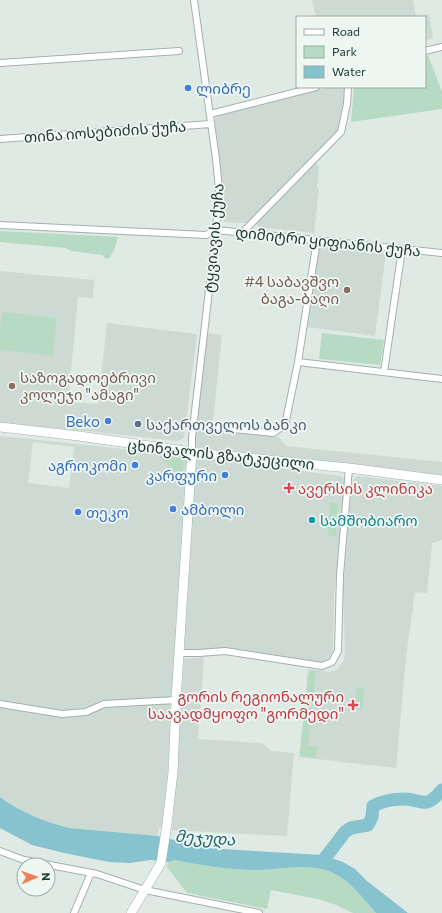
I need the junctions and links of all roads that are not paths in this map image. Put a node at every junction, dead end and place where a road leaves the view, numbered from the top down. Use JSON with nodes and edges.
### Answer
{"nodes":[{"id":1,"x":194,"y":0,"type":"edge"},
{"id":2,"x":442,"y":47,"type":"edge"},
{"id":3,"x":426,"y":50,"type":"edge"},
{"id":4,"x":180,"y":51,"type":"dead end"},
{"id":5,"x":0,"y":63,"type":"edge"},
{"id":6,"x":312,"y":88,"type":"edge"},
{"id":7,"x":348,"y":88,"type":"edge"},
{"id":8,"x":210,"y":114,"type":"junction"},
{"id":9,"x":211,"y":124,"type":"junction"},
{"id":10,"x":0,"y":139,"type":"edge"},
{"id":11,"x":0,"y":225,"type":"edge"},
{"id":12,"x":216,"y":230,"type":"junction"},
{"id":13,"x":243,"y":232,"type":"junction"},
{"id":14,"x":317,"y":240,"type":"junction"},
{"id":15,"x":402,"y":249,"type":"junction"},
{"id":16,"x":442,"y":254,"type":"edge"},
{"id":17,"x":298,"y":362,"type":"junction"},
{"id":18,"x":384,"y":372,"type":"junction"},
{"id":19,"x":442,"y":379,"type":"edge"},
{"id":20,"x":193,"y":426,"type":"junction"},
{"id":21,"x":0,"y":428,"type":"edge"},
{"id":22,"x":192,"y":452,"type":"junction"},
{"id":23,"x":349,"y":468,"type":"junction"},
{"id":24,"x":442,"y":480,"type":"edge"},
{"id":25,"x":179,"y":653,"type":"junction"},
{"id":26,"x":176,"y":700,"type":"junction"},
{"id":27,"x":0,"y":704,"type":"edge"},
{"id":28,"x":0,"y":851,"type":"edge"},
{"id":29,"x":91,"y":873,"type":"junction"},
{"id":30,"x":145,"y":890,"type":"junction"},
{"id":31,"x":74,"y":913,"type":"edge"},
{"id":32,"x":130,"y":913,"type":"edge"},
{"id":33,"x":259,"y":913,"type":"edge"}],
"edges":[{"from":1,"to":8,"type":"street","name":"ტყვიავის ქუჩა"},
{"from":2,"to":3,"type":"street"},
{"from":4,"to":5,"type":"street"},
{"from":6,"to":8,"type":"street"},
{"from":7,"to":13,"type":"street"},
{"from":8,"to":9,"type":"street","name":"ტყვიავის ქუჩა"},
{"from":9,"to":10,"type":"street","name":"თინა იოსებიძის ქუჩა"},
{"from":9,"to":12,"type":"street","name":"ტყვიავის ქუჩა"},
{"from":11,"to":12,"type":"street","name":"დიმიტრი ყიფიანის ქუჩა"},
{"from":12,"to":13,"type":"street","name":"დიმიტრი ყიფიანის ქუჩა"},
{"from":12,"to":20,"type":"street","name":"ტყვიავის ქუჩა"},
{"from":13,"to":14,"type":"street","name":"დიმიტრი ყიფიანის ქუჩა"},
{"from":14,"to":15,"type":"street","name":"დიმიტრი ყიფიანის ქუჩა"},
{"from":14,"to":17,"type":"street"},
{"from":15,"to":16,"type":"street","name":"დიმიტრი ყიფიანის ქუჩა"},
{"from":15,"to":18,"type":"street"},
{"from":17,"to":18,"type":"street"},
{"from":17,"to":20,"type":"street"},
{"from":18,"to":19,"type":"street"},
{"from":20,"to":22,"type":"street","name":"ტყვიავის ქუჩა"},
{"from":21,"to":22,"type":"main road","name":"ცხინვალის გზატკეცილი"},
{"from":22,"to":23,"type":"main road","name":"ცხინვალის გზატკეცილი"},
{"from":22,"to":25,"type":"main road"},
{"from":23,"to":24,"type":"main road","name":"ცხინვალის გზატკეცილი"},
{"from":23,"to":25,"type":"street"},
{"from":25,"to":26,"type":"main road"},
{"from":26,"to":27,"type":"street"},
{"from":26,"to":30,"type":"main road"},
{"from":28,"to":29,"type":"street"},
{"from":29,"to":30,"type":"street"},
{"from":29,"to":31,"type":"street"},
{"from":30,"to":32,"type":"main road"},
{"from":30,"to":33,"type":"street"}]}
